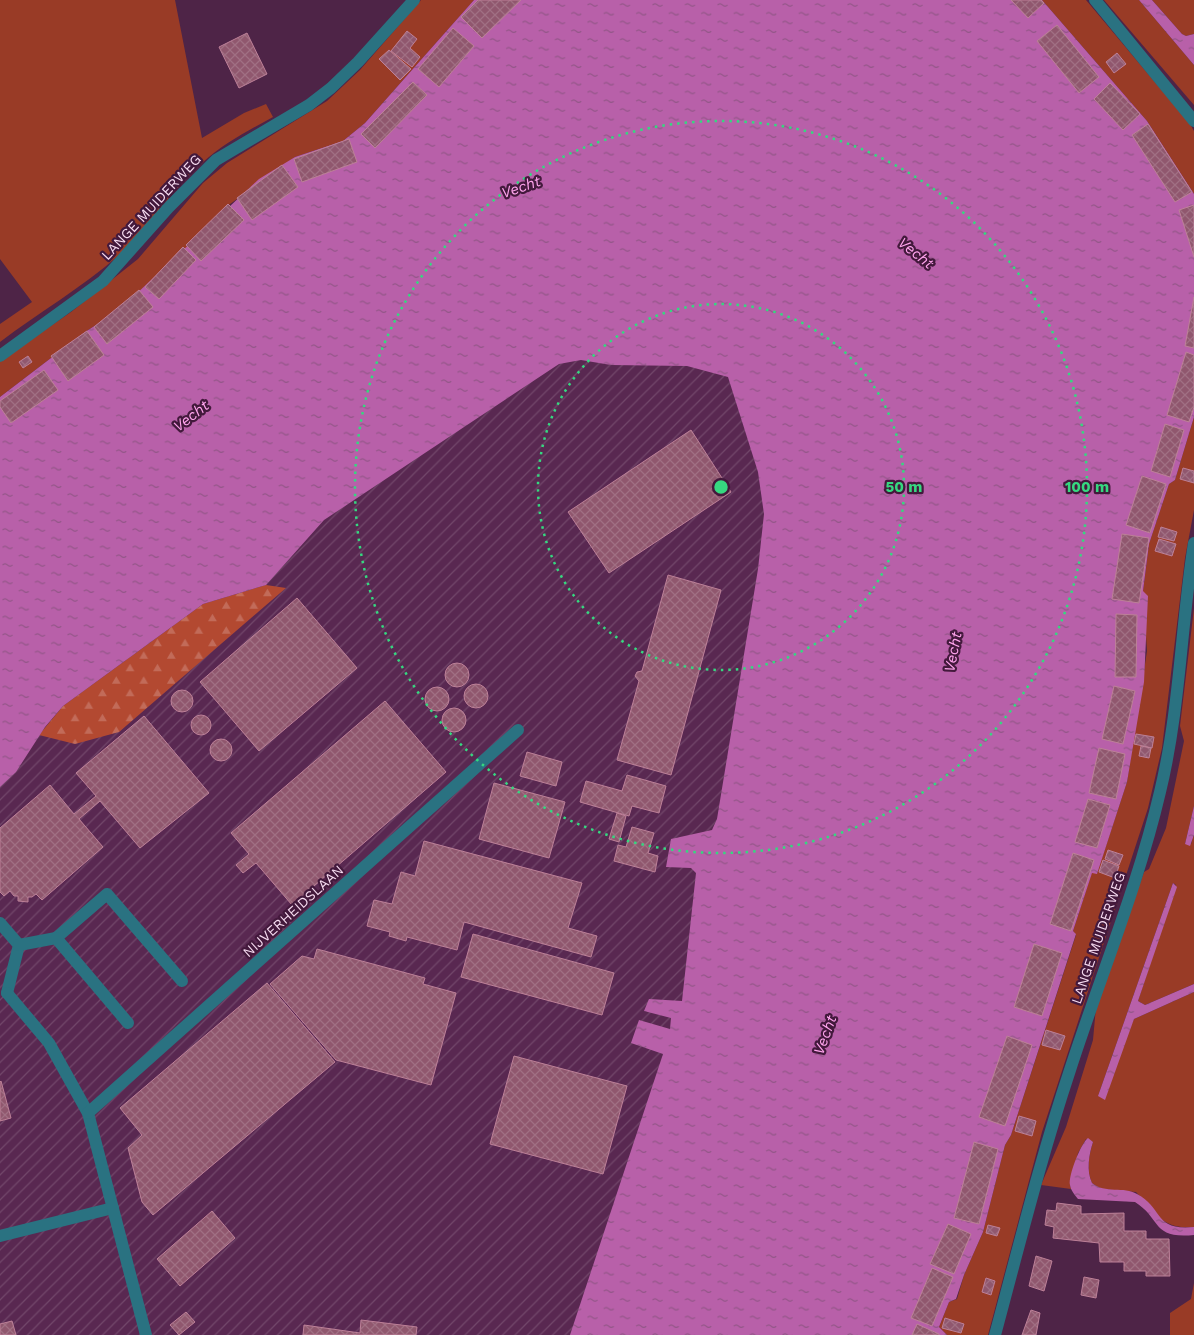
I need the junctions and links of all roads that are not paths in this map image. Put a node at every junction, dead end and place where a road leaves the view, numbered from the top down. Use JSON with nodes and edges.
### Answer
{"nodes":[{"id":1,"x":414,"y":0,"type":"edge"},
{"id":2,"x":1094,"y":0,"type":"edge"},
{"id":3,"x":1194,"y":121,"type":"edge"},
{"id":4,"x":0,"y":356,"type":"edge"},
{"id":5,"x":1194,"y":543,"type":"edge"},
{"id":6,"x":518,"y":730,"type":"dead end"},
{"id":7,"x":0,"y":923,"type":"edge"},
{"id":8,"x":56,"y":938,"type":"junction"},
{"id":9,"x":19,"y":945,"type":"junction"},
{"id":10,"x":182,"y":981,"type":"dead end"},
{"id":11,"x":3,"y":989,"type":"edge"},
{"id":12,"x":128,"y":1023,"type":"dead end"},
{"id":13,"x":88,"y":1113,"type":"junction"},
{"id":14,"x":113,"y":1208,"type":"junction"},
{"id":15,"x":0,"y":1236,"type":"edge"},
{"id":16,"x":146,"y":1335,"type":"edge"},
{"id":17,"x":995,"y":1335,"type":"edge"}],
"edges":[{"from":1,"to":4,"type":"street","name":"LANGE MUIDERWEG"},
{"from":2,"to":3,"type":"street"},
{"from":5,"to":17,"type":"street","name":"LANGE MUIDERWEG"},
{"from":6,"to":13,"type":"street","name":"NIJVERHEIDSLAAN"},
{"from":7,"to":9,"type":"street"},
{"from":8,"to":9,"type":"street"},
{"from":8,"to":10,"type":"street"},
{"from":8,"to":12,"type":"street"},
{"from":9,"to":11,"type":"street"},
{"from":11,"to":13,"type":"street"},
{"from":13,"to":14,"type":"street"},
{"from":14,"to":15,"type":"street"},
{"from":14,"to":16,"type":"street"}]}
